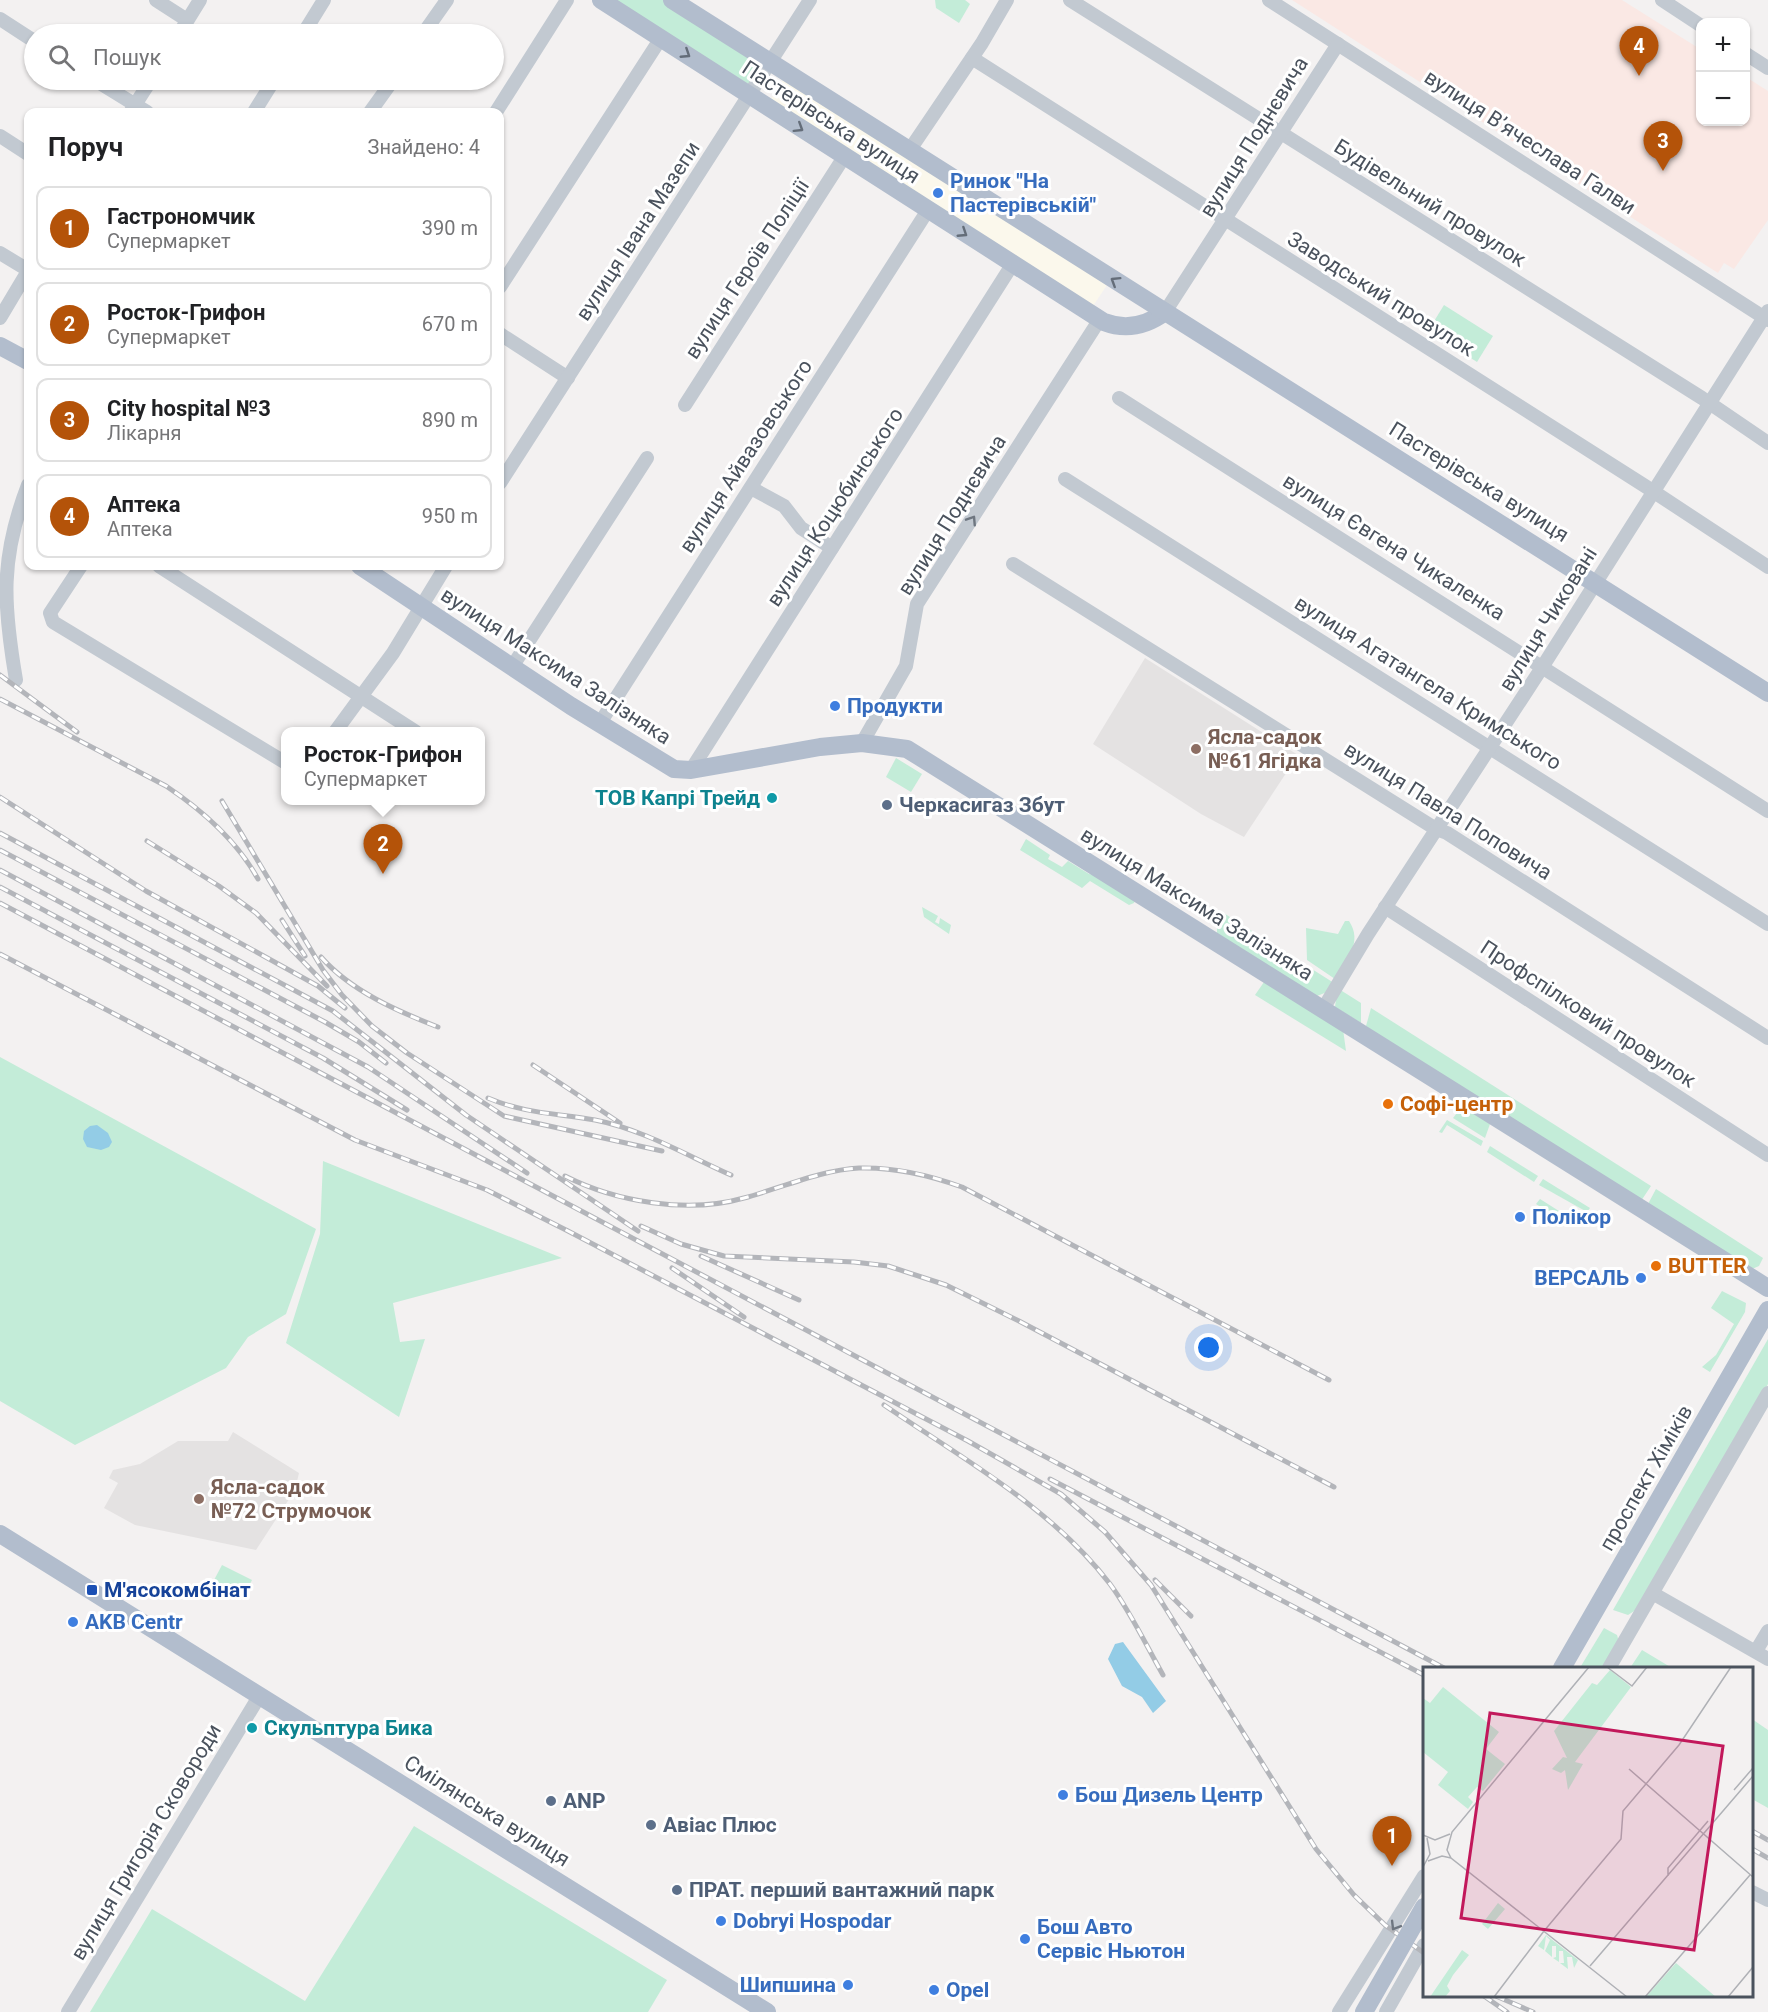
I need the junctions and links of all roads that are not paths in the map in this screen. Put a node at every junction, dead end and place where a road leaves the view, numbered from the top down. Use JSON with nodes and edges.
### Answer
{"nodes":[{"id":1,"x":156,"y":0,"type":"edge"},
{"id":2,"x":200,"y":0,"type":"edge"},
{"id":3,"x":324,"y":0,"type":"edge"},
{"id":4,"x":447,"y":0,"type":"edge"},
{"id":5,"x":567,"y":0,"type":"edge"},
{"id":6,"x":601,"y":0,"type":"edge"},
{"id":7,"x":672,"y":0,"type":"edge"},
{"id":8,"x":810,"y":0,"type":"edge"},
{"id":9,"x":1007,"y":0,"type":"edge"},
{"id":10,"x":1070,"y":0,"type":"edge"},
{"id":11,"x":1269,"y":0,"type":"edge"},
{"id":12,"x":1662,"y":0,"type":"edge"},
{"id":13,"x":0,"y":19,"type":"edge"},
{"id":14,"x":187,"y":20,"type":"junction"},
{"id":15,"x":1696,"y":22,"type":"edge"},
{"id":16,"x":184,"y":24,"type":"edge"},
{"id":17,"x":309,"y":24,"type":"edge"},
{"id":18,"x":430,"y":24,"type":"edge"},
{"id":19,"x":24,"y":35,"type":"edge"},
{"id":20,"x":661,"y":38,"type":"junction"},
{"id":21,"x":1338,"y":44,"type":"junction"},
{"id":22,"x":1750,"y":57,"type":"edge"},
{"id":23,"x":972,"y":58,"type":"junction"},
{"id":24,"x":772,"y":61,"type":"junction"},
{"id":25,"x":1768,"y":68,"type":"edge"},
{"id":26,"x":108,"y":90,"type":"edge"},
{"id":27,"x":144,"y":90,"type":"edge"},
{"id":28,"x":268,"y":90,"type":"edge"},
{"id":29,"x":386,"y":90,"type":"edge"},
{"id":30,"x":749,"y":96,"type":"junction"},
{"id":31,"x":131,"y":108,"type":"edge"},
{"id":32,"x":133,"y":108,"type":"edge"},
{"id":33,"x":258,"y":108,"type":"edge"},
{"id":34,"x":373,"y":108,"type":"edge"},
{"id":35,"x":499,"y":108,"type":"edge"},
{"id":36,"x":1282,"y":134,"type":"junction"},
{"id":37,"x":0,"y":136,"type":"edge"},
{"id":38,"x":24,"y":151,"type":"edge"},
{"id":39,"x":909,"y":151,"type":"junction"},
{"id":40,"x":844,"y":157,"type":"junction"},
{"id":41,"x":928,"y":210,"type":"junction"},
{"id":42,"x":1225,"y":221,"type":"junction"},
{"id":43,"x":0,"y":253,"type":"edge"},
{"id":44,"x":1012,"y":265,"type":"junction"},
{"id":45,"x":24,"y":268,"type":"edge"},
{"id":46,"x":24,"y":277,"type":"edge"},
{"id":47,"x":504,"y":281,"type":"edge"},
{"id":48,"x":1165,"y":312,"type":"junction"},
{"id":49,"x":1767,"y":316,"type":"edge"},
{"id":50,"x":0,"y":318,"type":"edge"},
{"id":51,"x":1100,"y":319,"type":"junction"},
{"id":52,"x":504,"y":337,"type":"edge"},
{"id":53,"x":2,"y":348,"type":"edge"},
{"id":54,"x":24,"y":359,"type":"edge"},
{"id":55,"x":568,"y":378,"type":"junction"},
{"id":56,"x":1119,"y":398,"type":"dead end"},
{"id":57,"x":1708,"y":404,"type":"junction"},
{"id":58,"x":685,"y":405,"type":"dead end"},
{"id":59,"x":1768,"y":443,"type":"edge"},
{"id":60,"x":647,"y":458,"type":"dead end"},
{"id":61,"x":504,"y":477,"type":"edge"},
{"id":62,"x":1065,"y":479,"type":"dead end"},
{"id":63,"x":751,"y":488,"type":"junction"},
{"id":64,"x":1654,"y":492,"type":"junction"},
{"id":65,"x":24,"y":494,"type":"edge"},
{"id":66,"x":832,"y":548,"type":"junction"},
{"id":67,"x":1013,"y":564,"type":"dead end"},
{"id":68,"x":1768,"y":567,"type":"edge"},
{"id":69,"x":78,"y":570,"type":"edge"},
{"id":70,"x":165,"y":570,"type":"edge"},
{"id":71,"x":366,"y":570,"type":"edge"},
{"id":72,"x":443,"y":570,"type":"edge"},
{"id":73,"x":1596,"y":582,"type":"junction"},
{"id":74,"x":421,"y":605,"type":"junction"},
{"id":75,"x":1543,"y":666,"type":"junction"},
{"id":76,"x":512,"y":667,"type":"junction"},
{"id":77,"x":16,"y":680,"type":"dead end"},
{"id":78,"x":1768,"y":693,"type":"edge"},
{"id":79,"x":360,"y":696,"type":"junction"},
{"id":80,"x":600,"y":723,"type":"junction"},
{"id":81,"x":338,"y":727,"type":"edge"},
{"id":82,"x":408,"y":727,"type":"edge"},
{"id":83,"x":862,"y":743,"type":"junction"},
{"id":84,"x":1491,"y":748,"type":"junction"},
{"id":85,"x":281,"y":760,"type":"edge"},
{"id":86,"x":691,"y":770,"type":"junction"},
{"id":87,"x":1768,"y":811,"type":"edge"},
{"id":88,"x":1436,"y":829,"type":"junction"},
{"id":89,"x":1385,"y":908,"type":"junction"},
{"id":90,"x":1768,"y":924,"type":"edge"},
{"id":91,"x":1323,"y":1009,"type":"junction"},
{"id":92,"x":1768,"y":1038,"type":"edge"},
{"id":93,"x":1768,"y":1155,"type":"edge"},
{"id":94,"x":1768,"y":1288,"type":"edge"},
{"id":95,"x":1768,"y":1310,"type":"edge"},
{"id":96,"x":1768,"y":1393,"type":"edge"},
{"id":97,"x":0,"y":1534,"type":"edge"},
{"id":98,"x":1654,"y":1594,"type":"junction"},
{"id":99,"x":1768,"y":1631,"type":"edge"},
{"id":100,"x":1762,"y":1655,"type":"edge"},
{"id":101,"x":1564,"y":1667,"type":"edge"},
{"id":102,"x":1610,"y":1667,"type":"edge"},
{"id":103,"x":260,"y":1695,"type":"junction"},
{"id":104,"x":1423,"y":1879,"type":"edge"},
{"id":105,"x":1753,"y":1892,"type":"edge"},
{"id":106,"x":1768,"y":1900,"type":"edge"},
{"id":107,"x":1423,"y":1910,"type":"edge"},
{"id":108,"x":1423,"y":1948,"type":"edge"},
{"id":109,"x":68,"y":2012,"type":"edge"},
{"id":110,"x":767,"y":2012,"type":"edge"},
{"id":111,"x":1339,"y":2012,"type":"edge"},
{"id":112,"x":1364,"y":2012,"type":"edge"},
{"id":113,"x":1386,"y":2012,"type":"edge"}],
"edges":[{"from":1,"to":14,"type":"street"},
{"from":2,"to":14,"type":"street"},
{"from":3,"to":17,"type":"street"},
{"from":4,"to":18,"type":"street"},
{"from":5,"to":35,"type":"street"},
{"from":6,"to":20,"type":"main road","name":"Пастерівська вулиця"},
{"from":7,"to":24,"type":"main road","name":"Пастерівська вулиця"},
{"from":8,"to":24,"type":"street","name":"вулиця Івана Мазепи"},
{"from":9,"to":23,"type":"street"},
{"from":10,"to":36,"type":"street","name":"Будівельний провулок"},
{"from":11,"to":21,"type":"street","name":"вулиця Вʼячеслава Галви"},
{"from":12,"to":15,"type":"street"},
{"from":13,"to":19,"type":"street"},
{"from":14,"to":16,"type":"street"},
{"from":20,"to":30,"type":"main road","name":"Пастерівська вулиця","one_way":true},
{"from":20,"to":47,"type":"street"},
{"from":21,"to":36,"type":"street","name":"вулиця Поднєвича"},
{"from":21,"to":49,"type":"street","name":"вулиця Вʼячеслава Галви"},
{"from":22,"to":25,"type":"street"},
{"from":23,"to":39,"type":"street"},
{"from":23,"to":42,"type":"street","name":"Заводський провулок"},
{"from":24,"to":30,"type":"street","name":"вулиця Івана Мазепи"},
{"from":24,"to":39,"type":"main road","name":"Пастерівська вулиця"},
{"from":26,"to":31,"type":"street"},
{"from":27,"to":32,"type":"street"},
{"from":28,"to":33,"type":"street"},
{"from":29,"to":34,"type":"street"},
{"from":30,"to":40,"type":"main road","name":"Пастерівська вулиця","one_way":true},
{"from":30,"to":55,"type":"street","name":"вулиця Івана Мазепи"},
{"from":36,"to":42,"type":"street","name":"вулиця Поднєвича"},
{"from":36,"to":57,"type":"street","name":"Будівельний провулок"},
{"from":37,"to":38,"type":"street"},
{"from":48,"to":39,"type":"main road","name":"Пастерівська вулиця","one_way":true},
{"from":40,"to":41,"type":"main road","name":"Пастерівська вулиця"},
{"from":40,"to":58,"type":"street","name":"вулиця Героїв Поліції"},
{"from":41,"to":44,"type":"main road","name":"Пастерівська вулиця","one_way":true},
{"from":41,"to":63,"type":"street","name":"вулиця Айвазовського"},
{"from":42,"to":48,"type":"street","name":"вулиця Поднєвича"},
{"from":42,"to":64,"type":"street","name":"Заводський провулок"},
{"from":43,"to":45,"type":"street"},
{"from":44,"to":51,"type":"main road","name":"Пастерівська вулиця"},
{"from":44,"to":66,"type":"street","name":"вулиця Коцюбинського"},
{"from":46,"to":50,"type":"street"},
{"from":48,"to":51,"type":"main road","name":"Пастерівська вулиця"},
{"from":48,"to":73,"type":"main road","name":"Пастерівська вулиця"},
{"from":49,"to":57,"type":"street","name":"вулиця Чиковані"},
{"from":83,"to":51,"type":"street","name":"вулиця Поднєвича","one_way":true},
{"from":52,"to":55,"type":"street"},
{"from":53,"to":54,"type":"main road"},
{"from":55,"to":61,"type":"street","name":"вулиця Івана Мазепи"},
{"from":56,"to":75,"type":"street","name":"вулиця Євгена Чикаленка"},
{"from":57,"to":59,"type":"street","name":"Будівельний провулок"},
{"from":57,"to":64,"type":"street","name":"вулиця Чиковані"},
{"from":60,"to":76,"type":"street"},
{"from":62,"to":84,"type":"street","name":"вулиця Агатангела Кримського"},
{"from":63,"to":66,"type":"street"},
{"from":63,"to":80,"type":"street","name":"вулиця Айвазовського"},
{"from":64,"to":68,"type":"street","name":"Заводський провулок"},
{"from":64,"to":73,"type":"street","name":"вулиця Чиковані"},
{"from":65,"to":77,"type":"street"},
{"from":66,"to":86,"type":"street","name":"вулиця Коцюбинського"},
{"from":67,"to":88,"type":"street","name":"вулиця Павла Поповича"},
{"from":69,"to":85,"type":"street"},
{"from":70,"to":79,"type":"street"},
{"from":71,"to":74,"type":"main road","name":"вулиця Максима Залізняка"},
{"from":72,"to":74,"type":"street"},
{"from":73,"to":75,"type":"street","name":"вулиця Чиковані"},
{"from":73,"to":78,"type":"main road","name":"Пастерівська вулиця"},
{"from":74,"to":76,"type":"main road","name":"вулиця Максима Залізняка"},
{"from":74,"to":79,"type":"street"},
{"from":75,"to":84,"type":"street","name":"вулиця Чиковані"},
{"from":75,"to":87,"type":"street","name":"вулиця Євгена Чикаленка"},
{"from":76,"to":80,"type":"main road","name":"вулиця Максима Залізняка"},
{"from":79,"to":81,"type":"street"},
{"from":79,"to":82,"type":"street"},
{"from":80,"to":86,"type":"main road","name":"вулиця Максима Залізняка"},
{"from":83,"to":86,"type":"main road","name":"вулиця Максима Залізняка"},
{"from":83,"to":91,"type":"main road","name":"вулиця Максима Залізняка"},
{"from":84,"to":88,"type":"street","name":"вулиця Чиковані"},
{"from":84,"to":90,"type":"street","name":"вулиця Агатангела Кримського"},
{"from":88,"to":89,"type":"street","name":"вулиця Чиковані"},
{"from":88,"to":92,"type":"street","name":"вулиця Павла Поповича"},
{"from":89,"to":91,"type":"street","name":"вулиця Чиковані"},
{"from":89,"to":93,"type":"street","name":"Профспілковий провулок"},
{"from":91,"to":94,"type":"main road","name":"вулиця Максима Залізняка"},
{"from":95,"to":101,"type":"main road","name":"проспект Хіміків"},
{"from":96,"to":98,"type":"street"},
{"from":97,"to":103,"type":"main road","name":"Смілянська вулиця"},
{"from":98,"to":100,"type":"street"},
{"from":98,"to":102,"type":"street"},
{"from":99,"to":100,"type":"street"},
{"from":103,"to":109,"type":"street","name":"вулиця Григорія Сковороди"},
{"from":103,"to":110,"type":"main road","name":"Смілянська вулиця"},
{"from":104,"to":111,"type":"street","one_way":true},
{"from":105,"to":106,"type":"street"},
{"from":107,"to":112,"type":"main road","bridge":true},
{"from":108,"to":113,"type":"street"}]}
